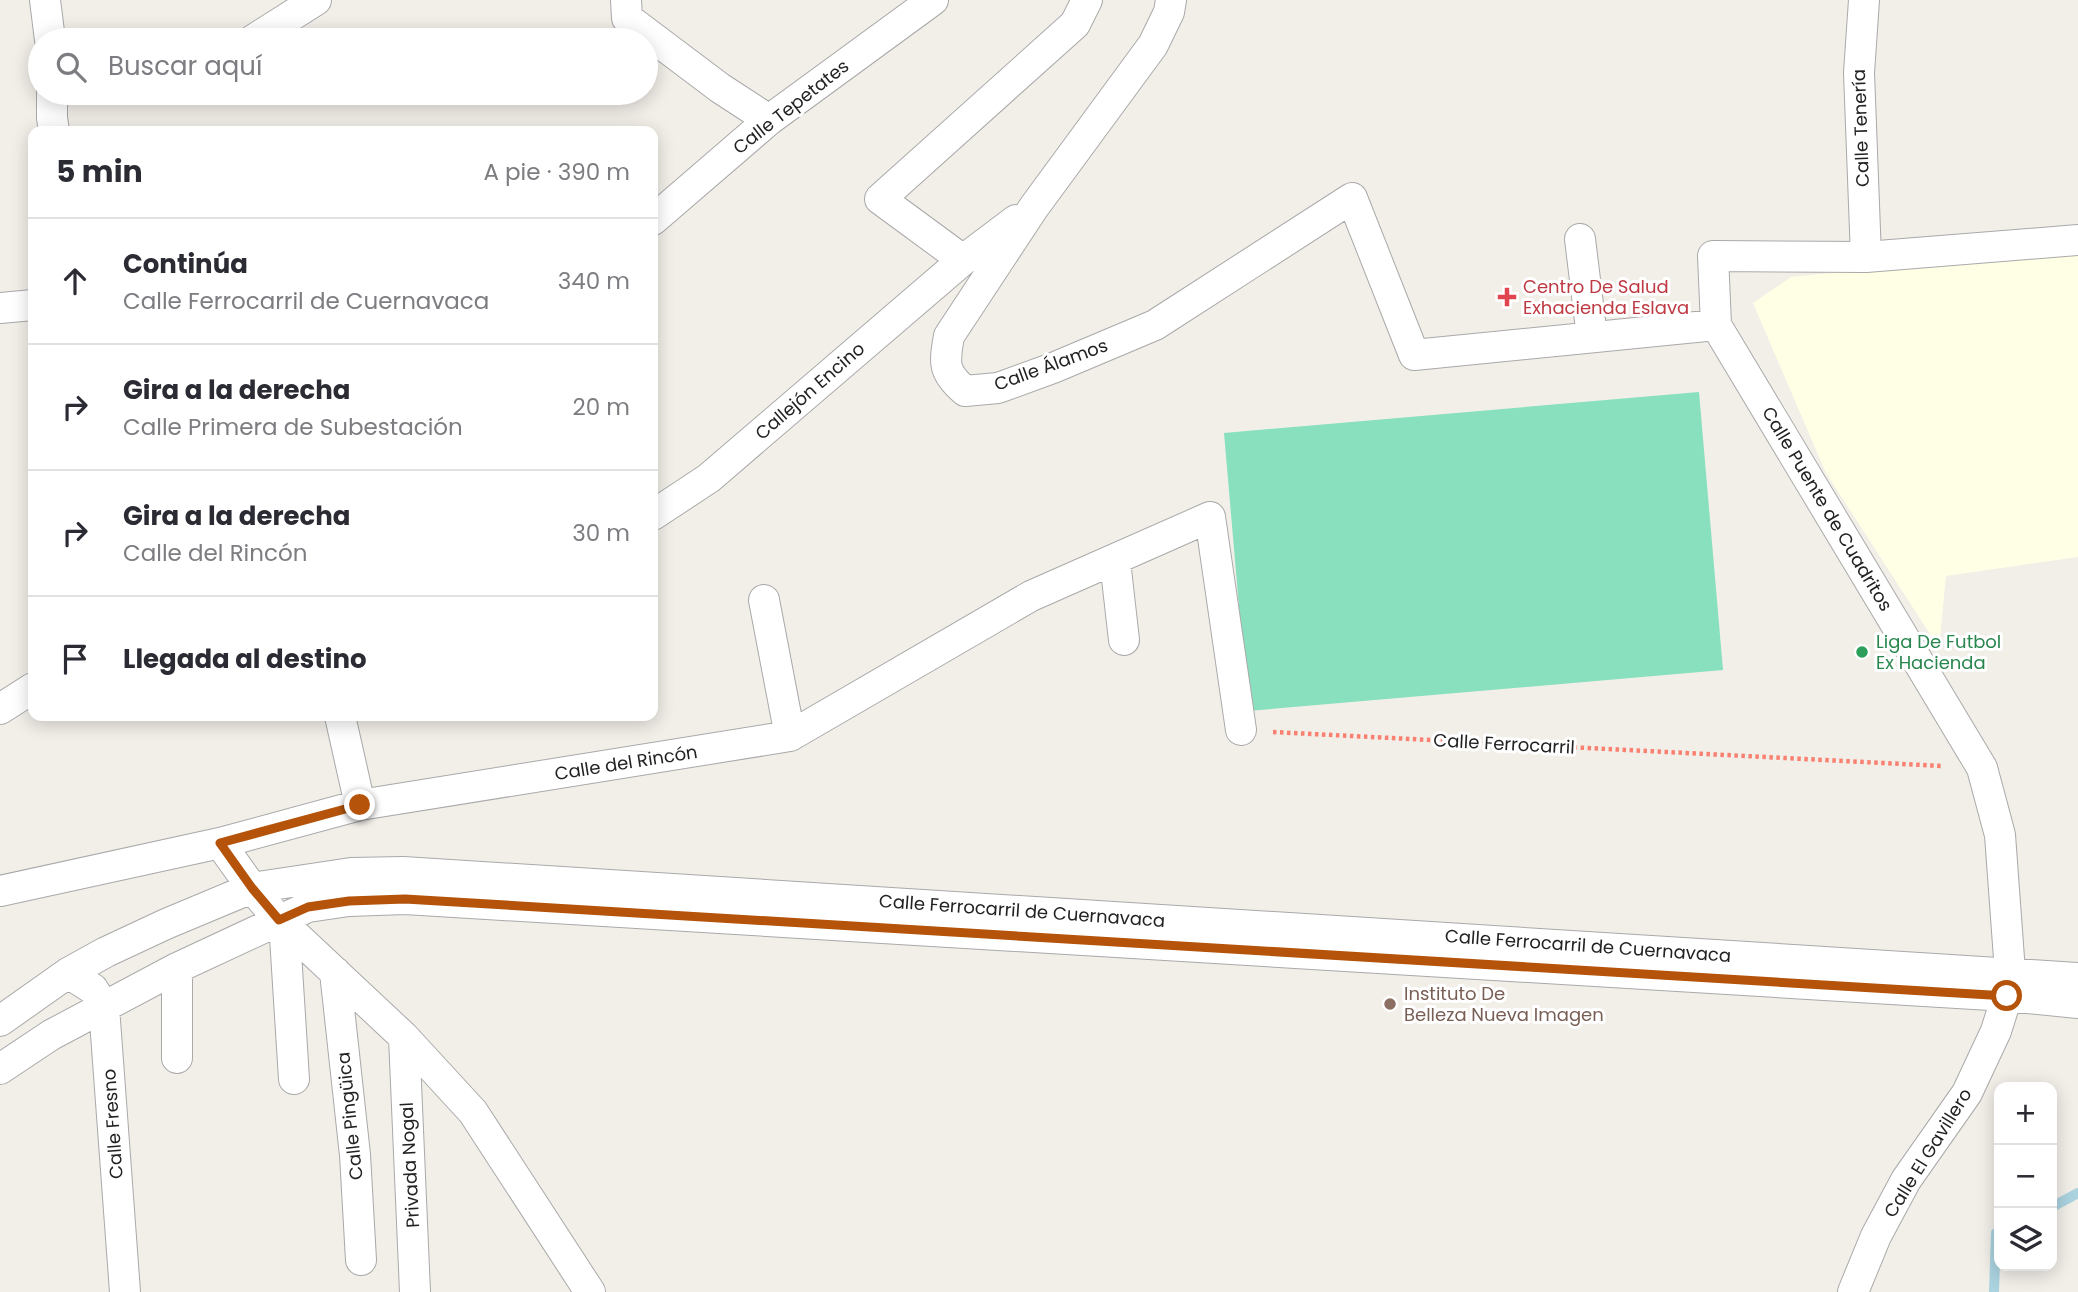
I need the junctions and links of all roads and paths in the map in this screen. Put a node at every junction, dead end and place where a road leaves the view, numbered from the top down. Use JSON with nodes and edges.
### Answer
{"nodes":[{"id":1,"x":46,"y":0,"type":"edge"},
{"id":2,"x":316,"y":0,"type":"edge"},
{"id":3,"x":626,"y":0,"type":"edge"},
{"id":4,"x":1087,"y":0,"type":"edge"},
{"id":5,"x":1171,"y":0,"type":"edge"},
{"id":6,"x":1864,"y":0,"type":"edge"},
{"id":7,"x":929,"y":1,"type":"edge"},
{"id":8,"x":49,"y":28,"type":"edge"},
{"id":9,"x":272,"y":28,"type":"edge"},
{"id":10,"x":640,"y":28,"type":"edge"},
{"id":11,"x":658,"y":42,"type":"edge"},
{"id":12,"x":53,"y":105,"type":"edge"},
{"id":13,"x":769,"y":120,"type":"junction"},
{"id":14,"x":54,"y":126,"type":"edge"},
{"id":15,"x":1034,"y":207,"type":"junction"},
{"id":16,"x":658,"y":216,"type":"edge"},
{"id":17,"x":1580,"y":239,"type":"dead end"},
{"id":18,"x":2078,"y":240,"type":"edge"},
{"id":19,"x":1866,"y":257,"type":"junction"},
{"id":20,"x":963,"y":260,"type":"junction"},
{"id":21,"x":28,"y":305,"type":"edge"},
{"id":22,"x":0,"y":308,"type":"edge"},
{"id":23,"x":1716,"y":325,"type":"junction"},
{"id":24,"x":1592,"y":337,"type":"junction"},
{"id":25,"x":658,"y":512,"type":"edge"},
{"id":26,"x":1115,"y":561,"type":"junction"},
{"id":27,"x":764,"y":600,"type":"dead end"},
{"id":28,"x":1124,"y":640,"type":"dead end"},
{"id":29,"x":28,"y":691,"type":"edge"},
{"id":30,"x":0,"y":709,"type":"edge"},
{"id":31,"x":341,"y":721,"type":"edge"},
{"id":32,"x":1241,"y":730,"type":"joint"},
{"id":33,"x":790,"y":736,"type":"junction"},
{"id":34,"x":1982,"y":768,"type":"junction"},
{"id":35,"x":360,"y":805,"type":"junction"},
{"id":36,"x":220,"y":843,"type":"junction"},
{"id":37,"x":252,"y":888,"type":"junction"},
{"id":38,"x":0,"y":891,"type":"edge"},
{"id":39,"x":281,"y":920,"type":"junction"},
{"id":40,"x":177,"y":968,"type":"junction"},
{"id":41,"x":335,"y":972,"type":"junction"},
{"id":42,"x":68,"y":973,"type":"junction"},
{"id":43,"x":2078,"y":978,"type":"edge"},
{"id":44,"x":2008,"y":984,"type":"junction"},
{"id":45,"x":2078,"y":1003,"type":"edge"},
{"id":46,"x":104,"y":1007,"type":"junction"},
{"id":47,"x":0,"y":1021,"type":"edge"},
{"id":48,"x":404,"y":1037,"type":"junction"},
{"id":49,"x":177,"y":1058,"type":"dead end"},
{"id":50,"x":0,"y":1069,"type":"edge"},
{"id":51,"x":294,"y":1079,"type":"dead end"},
{"id":52,"x":361,"y":1261,"type":"dead end"},
{"id":53,"x":125,"y":1292,"type":"edge"},
{"id":54,"x":415,"y":1292,"type":"edge"},
{"id":55,"x":590,"y":1292,"type":"edge"},
{"id":56,"x":1853,"y":1292,"type":"edge"}],
"edges":[{"from":1,"to":8,"type":"street"},
{"from":2,"to":9,"type":"street"},
{"from":3,"to":10,"type":"street"},
{"from":4,"to":20,"type":"street"},
{"from":5,"to":15,"type":"street","name":"Calle Álamos"},
{"from":6,"to":19,"type":"street","name":"Calle Tenería"},
{"from":7,"to":13,"type":"street","name":"Calle Tepetates"},
{"from":11,"to":13,"type":"street"},
{"from":12,"to":14,"type":"street"},
{"from":13,"to":16,"type":"street","name":"Calle Tepetates"},
{"from":15,"to":20,"type":"street","name":"Callejón Encino"},
{"from":15,"to":24,"type":"street","name":"Calle Álamos"},
{"from":17,"to":24,"type":"street"},
{"from":18,"to":19,"type":"street","name":"Calle Puente de Cuadritos"},
{"from":19,"to":23,"type":"street","name":"Calle Puente de Cuadritos"},
{"from":20,"to":25,"type":"street","name":"Callejón Encino"},
{"from":21,"to":22,"type":"street"},
{"from":23,"to":24,"type":"street"},
{"from":23,"to":34,"type":"street","name":"Calle Puente de Cuadritos"},
{"from":26,"to":28,"type":"street"},
{"from":26,"to":32,"type":"street","name":"Calle del Rincón"},
{"from":26,"to":33,"type":"street","name":"Calle del Rincón"},
{"from":27,"to":33,"type":"street"},
{"from":29,"to":30,"type":"street"},
{"from":31,"to":35,"type":"street"},
{"from":32,"to":34,"type":"path","name":"Calle Ferrocarril"},
{"from":33,"to":35,"type":"street","name":"Calle del Rincón"},
{"from":34,"to":44,"type":"street","name":"Calle Puente de Cuadritos"},
{"from":35,"to":36,"type":"street","name":"Calle del Rincón"},
{"from":36,"to":37,"type":"street"},
{"from":36,"to":38,"type":"street","name":"Calle del Rincón"},
{"from":37,"to":39,"type":"street"},
{"from":37,"to":42,"type":"street","name":"Calle Ferrocarril de Cuernavaca"},
{"from":37,"to":44,"type":"street","name":"Calle Ferrocarril de Cuernavaca"},
{"from":39,"to":40,"type":"street","name":"Calle Ferrocarril de Cuernavaca"},
{"from":39,"to":41,"type":"street"},
{"from":39,"to":44,"type":"street","name":"Calle Ferrocarril de Cuernavaca"},
{"from":39,"to":51,"type":"street"},
{"from":40,"to":46,"type":"street","name":"Calle Ferrocarril de Cuernavaca"},
{"from":40,"to":49,"type":"street"},
{"from":41,"to":48,"type":"street"},
{"from":41,"to":52,"type":"street","name":"Calle Pingüica"},
{"from":42,"to":46,"type":"street"},
{"from":42,"to":47,"type":"street","name":"Calle Ferrocarril de Cuernavaca"},
{"from":43,"to":44,"type":"street","name":"Calle Ferrocarril de Cuernavaca"},
{"from":44,"to":45,"type":"street","name":"Calle Ferrocarril de Cuernavaca"},
{"from":44,"to":56,"type":"street","name":"Calle El Gavillero"},
{"from":46,"to":50,"type":"street","name":"Calle Ferrocarril de Cuernavaca"},
{"from":46,"to":53,"type":"street","name":"Calle Fresno"},
{"from":48,"to":54,"type":"street","name":"Privada Nogal"},
{"from":48,"to":55,"type":"street"}]}
